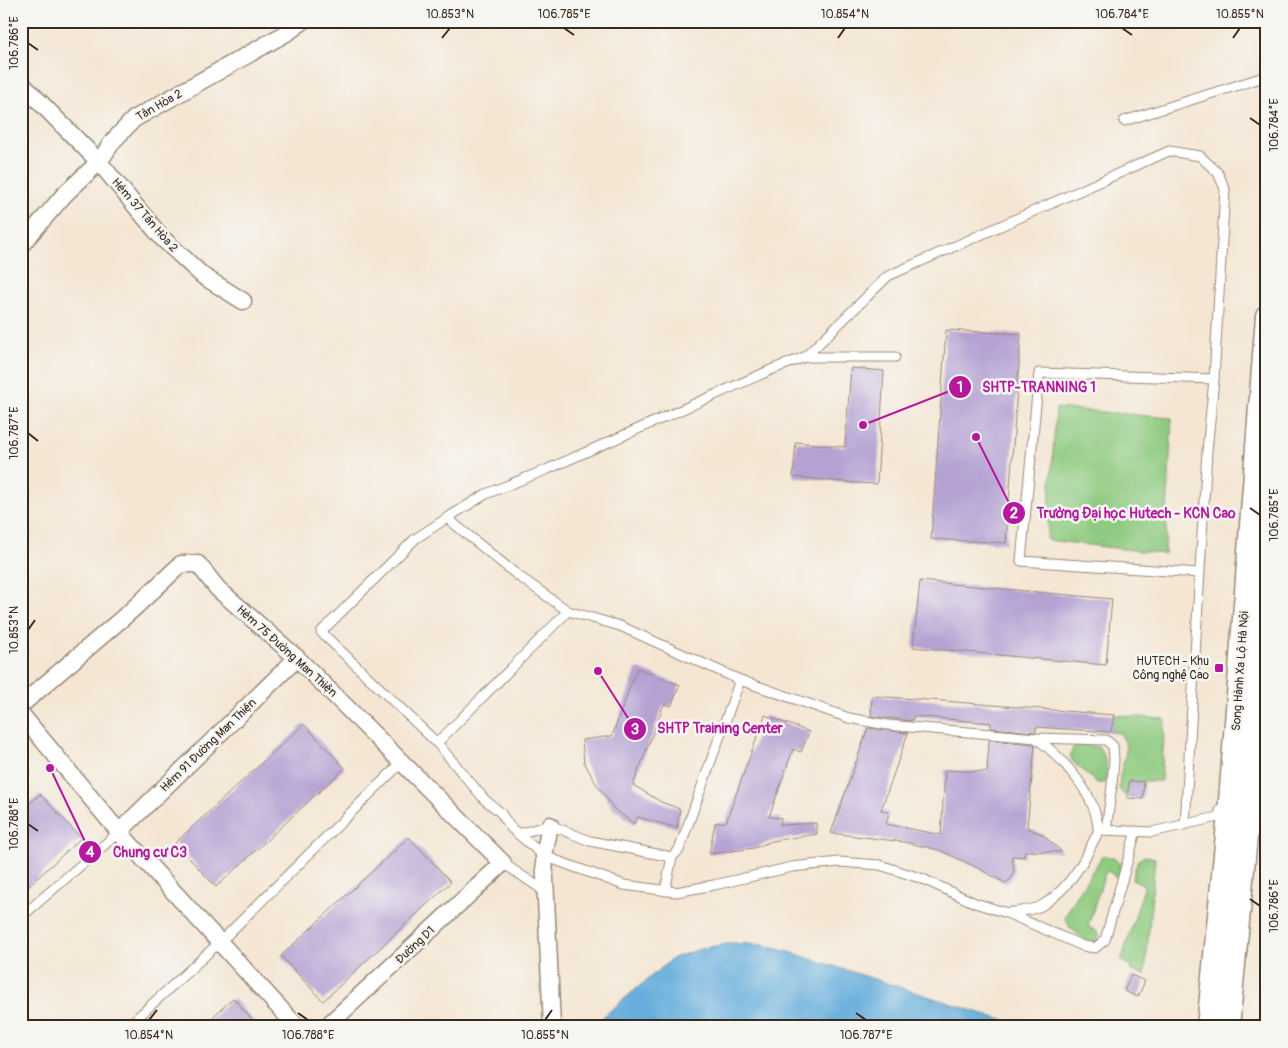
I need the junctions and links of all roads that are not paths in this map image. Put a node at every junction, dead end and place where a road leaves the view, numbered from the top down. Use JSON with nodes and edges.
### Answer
{"nodes":[{"id":1,"x":304,"y":21,"type":"edge"},
{"id":2,"x":1267,"y":76,"type":"edge"},
{"id":3,"x":21,"y":83,"type":"edge"},
{"id":4,"x":1124,"y":121,"type":"dead end"},
{"id":5,"x":99,"y":162,"type":"junction"},
{"id":6,"x":21,"y":245,"type":"edge"},
{"id":7,"x":243,"y":301,"type":"dead end"},
{"id":8,"x":1267,"y":316,"type":"edge"},
{"id":9,"x":805,"y":356,"type":"junction"},
{"id":10,"x":894,"y":357,"type":"dead end"},
{"id":11,"x":1214,"y":379,"type":"junction"},
{"id":12,"x":447,"y":518,"type":"junction"},
{"id":13,"x":1267,"y":557,"type":"edge"},
{"id":14,"x":1200,"y":573,"type":"junction"},
{"id":15,"x":568,"y":611,"type":"junction"},
{"id":16,"x":297,"y":658,"type":"junction"},
{"id":17,"x":740,"y":680,"type":"junction"},
{"id":18,"x":21,"y":705,"type":"edge"},
{"id":19,"x":21,"y":714,"type":"edge"},
{"id":20,"x":1037,"y":738,"type":"junction"},
{"id":21,"x":437,"y":743,"type":"junction"},
{"id":22,"x":402,"y":762,"type":"junction"},
{"id":23,"x":1248,"y":816,"type":"edge"},
{"id":24,"x":550,"y":824,"type":"junction"},
{"id":25,"x":1185,"y":825,"type":"junction"},
{"id":26,"x":1102,"y":830,"type":"junction"},
{"id":27,"x":1136,"y":831,"type":"junction"},
{"id":28,"x":119,"y":832,"type":"junction"},
{"id":29,"x":518,"y":834,"type":"junction"},
{"id":30,"x":544,"y":856,"type":"junction"},
{"id":31,"x":672,"y":857,"type":"junction"},
{"id":32,"x":503,"y":863,"type":"junction"},
{"id":33,"x":665,"y":891,"type":"junction"},
{"id":34,"x":546,"y":892,"type":"junction"},
{"id":35,"x":1007,"y":913,"type":"junction"},
{"id":36,"x":21,"y":917,"type":"edge"},
{"id":37,"x":220,"y":942,"type":"junction"},
{"id":38,"x":127,"y":1027,"type":"edge"},
{"id":39,"x":297,"y":1027,"type":"edge"},
{"id":40,"x":326,"y":1027,"type":"edge"},
{"id":41,"x":552,"y":1027,"type":"edge"},
{"id":42,"x":1208,"y":1027,"type":"edge"},
{"id":43,"x":1228,"y":1027,"type":"edge"}],
"edges":[{"from":1,"to":5,"type":"street","name":"Tân Hòa 2"},
{"from":2,"to":4,"type":"lane"},
{"from":3,"to":5,"type":"street","name":"Hẻm 37 Tân Hòa 2"},
{"from":5,"to":6,"type":"street","name":"Tân Hòa 2"},
{"from":5,"to":7,"type":"street","name":"Hẻm 37 Tân Hòa 2"},
{"from":8,"to":23,"type":"main road","name":"Song Hành Xa Lộ Hà Nội"},
{"from":9,"to":10,"type":"lane"},
{"from":9,"to":11,"type":"lane"},
{"from":9,"to":12,"type":"lane"},
{"from":11,"to":14,"type":"lane"},
{"from":11,"to":14,"type":"lane"},
{"from":12,"to":15,"type":"lane"},
{"from":12,"to":21,"type":"lane"},
{"from":13,"to":23,"type":"main road","name":"Song Hành Xa Lộ Hà Nội"},
{"from":14,"to":25,"type":"lane"},
{"from":15,"to":17,"type":"lane"},
{"from":15,"to":21,"type":"lane"},
{"from":16,"to":18,"type":"street","name":"Hẻm 75 Đường Man Thiện"},
{"from":16,"to":22,"type":"street","name":"Hẻm 75 Đường Man Thiện"},
{"from":16,"to":28,"type":"street","name":"Hẻm 91 Đường Man Thiện"},
{"from":17,"to":20,"type":"lane"},
{"from":17,"to":31,"type":"lane"},
{"from":19,"to":28,"type":"street"},
{"from":20,"to":26,"type":"lane"},
{"from":20,"to":26,"type":"lane"},
{"from":21,"to":29,"type":"lane"},
{"from":22,"to":32,"type":"street","name":"Hẻm 75 Đường Man Thiện"},
{"from":22,"to":37,"type":"lane"},
{"from":23,"to":25,"type":"lane"},
{"from":23,"to":42,"type":"main road","name":"Song Hành Xa Lộ Hà Nội"},
{"from":23,"to":43,"type":"main road","name":"Song Hành Xa Lộ Hà Nội"},
{"from":24,"to":29,"type":"lane"},
{"from":24,"to":30,"type":"street"},
{"from":24,"to":31,"type":"lane"},
{"from":25,"to":27,"type":"lane"},
{"from":26,"to":27,"type":"lane"},
{"from":26,"to":35,"type":"lane"},
{"from":27,"to":35,"type":"lane"},
{"from":28,"to":36,"type":"lane"},
{"from":28,"to":37,"type":"street"},
{"from":29,"to":30,"type":"lane"},
{"from":30,"to":33,"type":"lane"},
{"from":30,"to":34,"type":"street"},
{"from":31,"to":33,"type":"lane"},
{"from":32,"to":34,"type":"lane","name":"Hẻm 75 Đường Man Thiện"},
{"from":32,"to":40,"type":"street","name":"Đường D1"},
{"from":33,"to":35,"type":"lane"},
{"from":34,"to":41,"type":"street"},
{"from":37,"to":38,"type":"lane"},
{"from":37,"to":39,"type":"street"}]}
